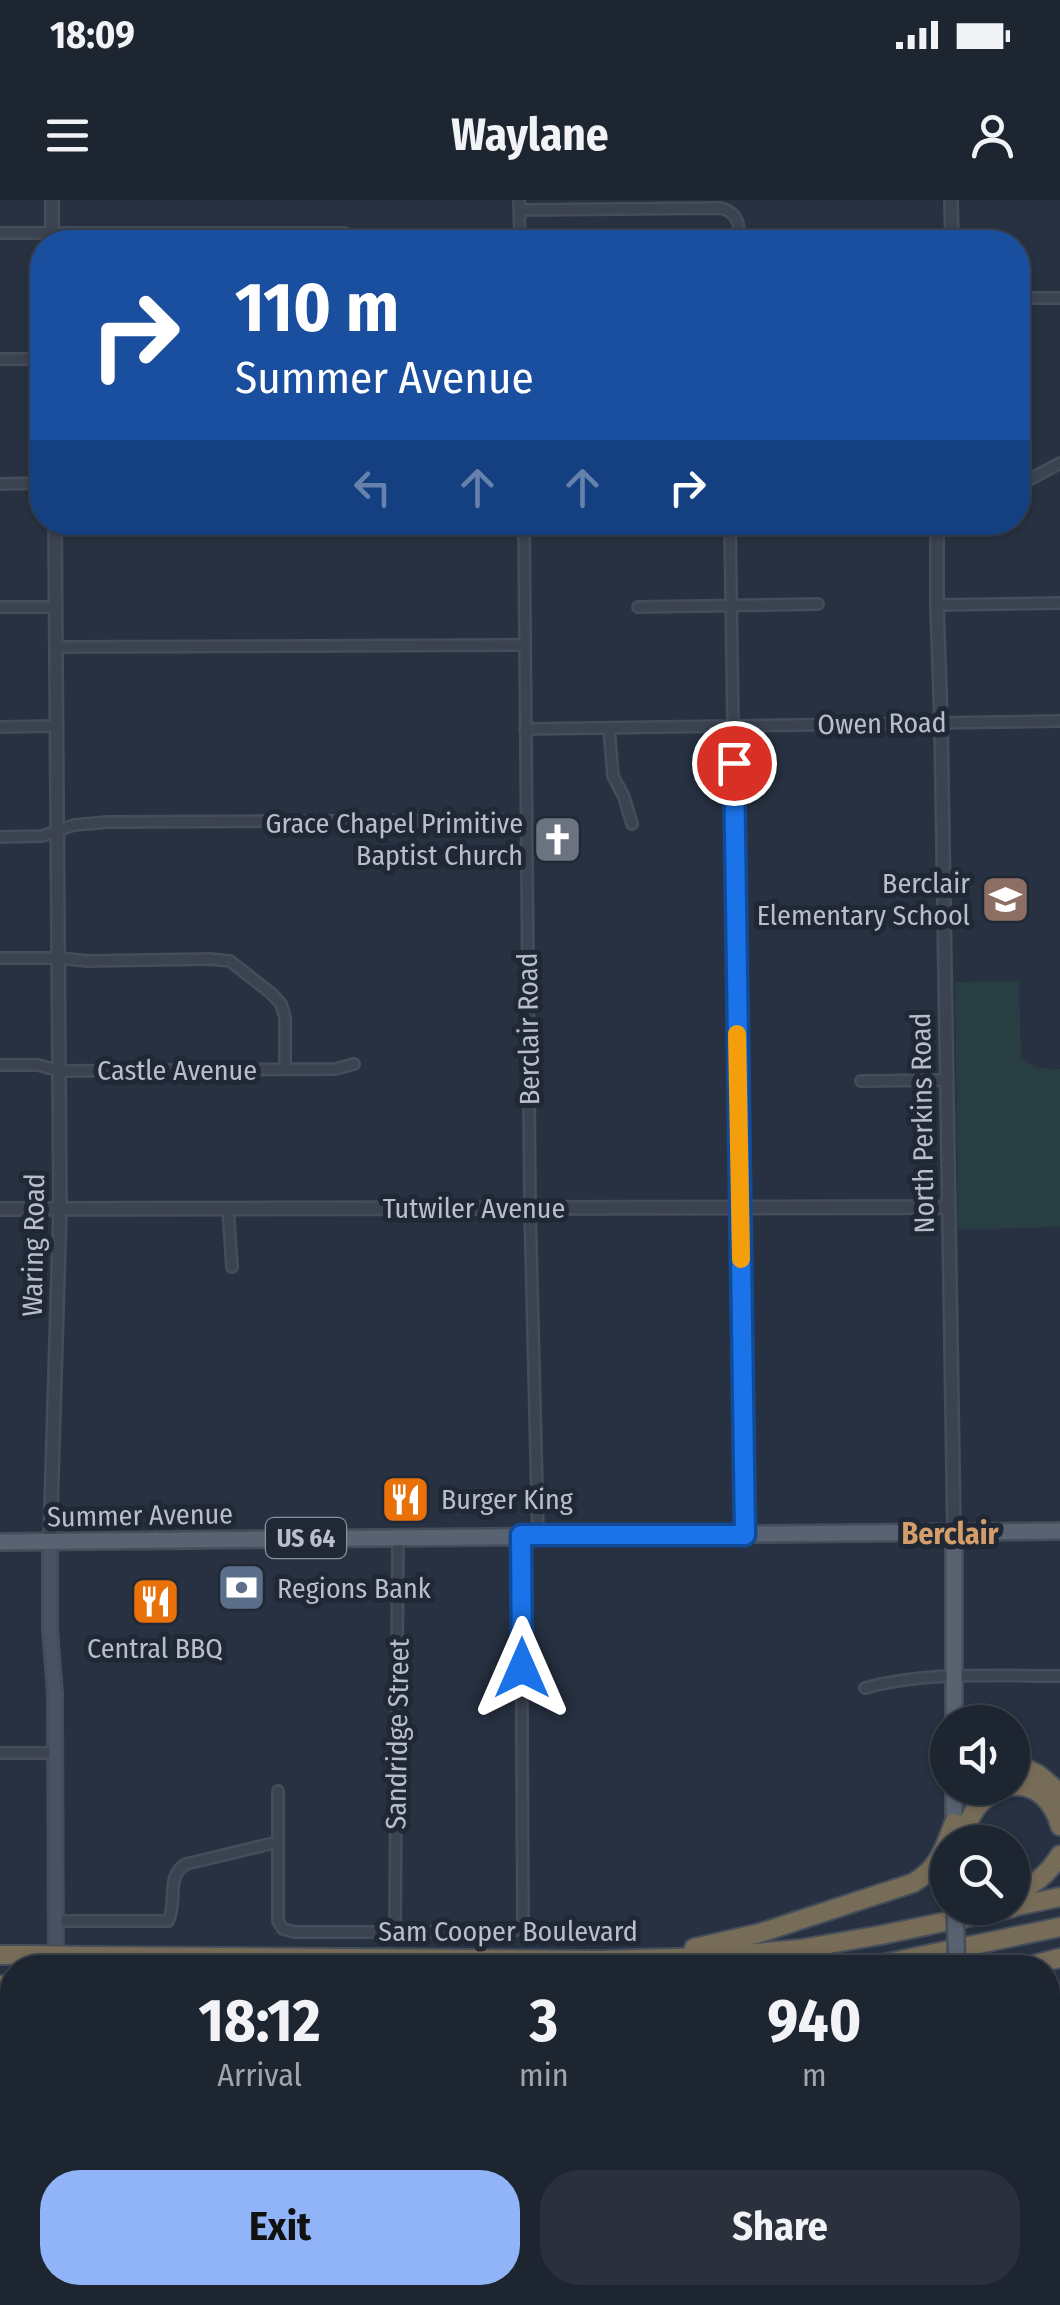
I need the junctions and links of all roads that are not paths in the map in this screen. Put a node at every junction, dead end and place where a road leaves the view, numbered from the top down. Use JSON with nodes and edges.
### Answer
{"nodes":[{"id":1,"x":52,"y":200,"type":"edge"},
{"id":2,"x":952,"y":200,"type":"edge"},
{"id":3,"x":519,"y":205,"type":"edge"},
{"id":4,"x":52,"y":230,"type":"edge"},
{"id":5,"x":520,"y":230,"type":"edge"},
{"id":6,"x":738,"y":230,"type":"edge"},
{"id":7,"x":952,"y":230,"type":"edge"},
{"id":8,"x":0,"y":233,"type":"edge"},
{"id":9,"x":30,"y":236,"type":"edge"},
{"id":10,"x":1030,"y":298,"type":"edge"},
{"id":11,"x":1060,"y":298,"type":"edge"},
{"id":12,"x":30,"y":359,"type":"edge"},
{"id":13,"x":0,"y":360,"type":"edge"},
{"id":14,"x":1060,"y":463,"type":"edge"},
{"id":15,"x":1030,"y":479,"type":"edge"},
{"id":16,"x":30,"y":483,"type":"edge"},
{"id":17,"x":0,"y":484,"type":"edge"},
{"id":18,"x":55,"y":535,"type":"edge"},
{"id":19,"x":524,"y":535,"type":"edge"},
{"id":20,"x":730,"y":535,"type":"edge"},
{"id":21,"x":937,"y":535,"type":"edge"},
{"id":22,"x":1060,"y":603,"type":"edge"},
{"id":23,"x":818,"y":604,"type":"dead end"},
{"id":24,"x":731,"y":605,"type":"junction"},
{"id":25,"x":937,"y":605,"type":"junction"},
{"id":26,"x":0,"y":607,"type":"edge"},
{"id":27,"x":56,"y":607,"type":"junction"},
{"id":28,"x":638,"y":607,"type":"dead end"},
{"id":29,"x":524,"y":645,"type":"junction"},
{"id":30,"x":56,"y":647,"type":"junction"},
{"id":31,"x":1060,"y":721,"type":"edge"},
{"id":32,"x":941,"y":722,"type":"junction"},
{"id":33,"x":56,"y":726,"type":"junction"},
{"id":34,"x":733,"y":726,"type":"junction"},
{"id":35,"x":0,"y":727,"type":"edge"},
{"id":36,"x":525,"y":729,"type":"junction"},
{"id":37,"x":609,"y":729,"type":"junction"},
{"id":38,"x":525,"y":820,"type":"junction"},
{"id":39,"x":632,"y":824,"type":"dead end"},
{"id":40,"x":58,"y":832,"type":"junction"},
{"id":41,"x":0,"y":838,"type":"edge"},
{"id":42,"x":0,"y":958,"type":"edge"},
{"id":43,"x":59,"y":958,"type":"junction"},
{"id":44,"x":354,"y":1064,"type":"dead end"},
{"id":45,"x":0,"y":1065,"type":"edge"},
{"id":46,"x":285,"y":1069,"type":"junction"},
{"id":47,"x":60,"y":1071,"type":"junction"},
{"id":48,"x":946,"y":1080,"type":"junction"},
{"id":49,"x":861,"y":1081,"type":"dead end"},
{"id":50,"x":948,"y":1206,"type":"junction"},
{"id":51,"x":60,"y":1208,"type":"junction"},
{"id":52,"x":228,"y":1208,"type":"junction"},
{"id":53,"x":530,"y":1208,"type":"junction"},
{"id":54,"x":740,"y":1208,"type":"junction"},
{"id":55,"x":0,"y":1209,"type":"edge"},
{"id":56,"x":232,"y":1267,"type":"dead end"},
{"id":57,"x":954,"y":1531,"type":"junction"},
{"id":58,"x":1060,"y":1531,"type":"edge"},
{"id":59,"x":530,"y":1535,"type":"junction"},
{"id":60,"x":745,"y":1535,"type":"junction"},
{"id":61,"x":398,"y":1537,"type":"junction"},
{"id":62,"x":50,"y":1541,"type":"junction"},
{"id":63,"x":0,"y":1542,"type":"edge"},
{"id":64,"x":955,"y":1676,"type":"junction"},
{"id":65,"x":1060,"y":1676,"type":"edge"},
{"id":66,"x":865,"y":1688,"type":"dead end"},
{"id":67,"x":954,"y":1705,"type":"edge"},
{"id":68,"x":0,"y":1753,"type":"edge"},
{"id":69,"x":55,"y":1753,"type":"junction"},
{"id":70,"x":1030,"y":1770,"type":"edge"},
{"id":71,"x":1030,"y":1788,"type":"edge"},
{"id":72,"x":278,"y":1790,"type":"dead end"},
{"id":73,"x":1060,"y":1793,"type":"edge"},
{"id":74,"x":954,"y":1805,"type":"edge"},
{"id":75,"x":954,"y":1823,"type":"joint"},
{"id":76,"x":1060,"y":1826,"type":"edge"},
{"id":77,"x":278,"y":1842,"type":"junction"},
{"id":78,"x":1060,"y":1855,"type":"edge"},
{"id":79,"x":1030,"y":1887,"type":"edge"},
{"id":80,"x":1060,"y":1897,"type":"edge"},
{"id":81,"x":1030,"y":1904,"type":"edge"},
{"id":82,"x":930,"y":1919,"type":"edge"},
{"id":83,"x":56,"y":1921,"type":"junction"},
{"id":84,"x":951,"y":1925,"type":"edge"},
{"id":85,"x":1060,"y":1928,"type":"edge"},
{"id":86,"x":395,"y":1931,"type":"junction"},
{"id":87,"x":0,"y":1955,"type":"edge"},
{"id":88,"x":35,"y":1955,"type":"edge"},
{"id":89,"x":56,"y":1955,"type":"edge"},
{"id":90,"x":646,"y":1955,"type":"edge"},
{"id":91,"x":732,"y":1955,"type":"edge"},
{"id":92,"x":927,"y":1955,"type":"edge"},
{"id":93,"x":955,"y":1955,"type":"edge"}],
"edges":[{"from":1,"to":4,"type":"street"},
{"from":2,"to":7,"type":"street"},
{"from":3,"to":5,"type":"street"},
{"from":3,"to":6,"type":"street"},
{"from":8,"to":9,"type":"street"},
{"from":10,"to":11,"type":"street"},
{"from":12,"to":13,"type":"street"},
{"from":14,"to":15,"type":"street"},
{"from":16,"to":17,"type":"street"},
{"from":18,"to":27,"type":"street","name":"Waring Road"},
{"from":19,"to":29,"type":"street","name":"Berclair Road"},
{"from":20,"to":24,"type":"street"},
{"from":21,"to":25,"type":"street","name":"North Perkins Road"},
{"from":22,"to":25,"type":"street"},
{"from":23,"to":24,"type":"street"},
{"from":24,"to":28,"type":"street"},
{"from":24,"to":34,"type":"street"},
{"from":25,"to":32,"type":"street","name":"North Perkins Road"},
{"from":26,"to":27,"type":"street"},
{"from":27,"to":30,"type":"street","name":"Waring Road"},
{"from":29,"to":30,"type":"street"},
{"from":29,"to":36,"type":"street","name":"Berclair Road"},
{"from":30,"to":33,"type":"street","name":"Waring Road"},
{"from":31,"to":32,"type":"street","name":"Owen Road"},
{"from":32,"to":34,"type":"street","name":"Owen Road"},
{"from":32,"to":48,"type":"street","name":"North Perkins Road"},
{"from":33,"to":35,"type":"street"},
{"from":33,"to":40,"type":"street","name":"Waring Road"},
{"from":34,"to":37,"type":"street","name":"Owen Road"},
{"from":34,"to":54,"type":"street"},
{"from":36,"to":37,"type":"street","name":"Owen Road"},
{"from":36,"to":38,"type":"street","name":"Berclair Road"},
{"from":37,"to":39,"type":"street"},
{"from":38,"to":40,"type":"street"},
{"from":38,"to":53,"type":"street","name":"Berclair Road"},
{"from":40,"to":41,"type":"street"},
{"from":40,"to":43,"type":"street","name":"Waring Road"},
{"from":42,"to":43,"type":"street"},
{"from":43,"to":46,"type":"street"},
{"from":43,"to":47,"type":"street","name":"Waring Road"},
{"from":44,"to":46,"type":"street","name":"Castle Avenue"},
{"from":45,"to":47,"type":"street","name":"Castle Avenue"},
{"from":46,"to":47,"type":"street","name":"Castle Avenue"},
{"from":47,"to":51,"type":"street","name":"Waring Road"},
{"from":48,"to":49,"type":"street"},
{"from":48,"to":50,"type":"street","name":"North Perkins Road"},
{"from":50,"to":54,"type":"street","name":"Tutwiler Avenue"},
{"from":50,"to":57,"type":"street","name":"North Perkins Road"},
{"from":51,"to":52,"type":"street","name":"Tutwiler Avenue"},
{"from":51,"to":55,"type":"street","name":"Tutwiler Avenue"},
{"from":51,"to":62,"type":"street","name":"Waring Road"},
{"from":52,"to":53,"type":"street","name":"Tutwiler Avenue"},
{"from":52,"to":56,"type":"street"},
{"from":53,"to":54,"type":"street","name":"Tutwiler Avenue"},
{"from":53,"to":59,"type":"street","name":"Berclair Road"},
{"from":54,"to":60,"type":"street"},
{"from":57,"to":58,"type":"main road","name":"Summer Avenue","number":"US 64"},
{"from":57,"to":60,"type":"main road","name":"Summer Avenue","number":"US 64"},
{"from":57,"to":64,"type":"main road","name":"North Perkins Road"},
{"from":59,"to":60,"type":"main road","name":"Summer Avenue","number":"US 64"},
{"from":59,"to":61,"type":"main road","name":"Summer Avenue","number":"US 64"},
{"from":59,"to":86,"type":"street","name":"Berclair Road"},
{"from":61,"to":62,"type":"main road","name":"Summer Avenue","number":"US 64"},
{"from":61,"to":86,"type":"street","name":"Sandridge Street"},
{"from":62,"to":63,"type":"main road","name":"Summer Avenue","number":"US 64"},
{"from":62,"to":69,"type":"main road","name":"Waring Road"},
{"from":64,"to":65,"type":"street"},
{"from":64,"to":66,"type":"street"},
{"from":64,"to":67,"type":"main road","name":"North Perkins Road"},
{"from":68,"to":69,"type":"street"},
{"from":69,"to":83,"type":"main road","name":"Waring Road"},
{"from":70,"to":73,"type":"highway"},
{"from":71,"to":76,"type":"highway"},
{"from":72,"to":77,"type":"street"},
{"from":74,"to":75,"type":"main road"},
{"from":75,"to":90,"type":"highway"},
{"from":77,"to":83,"type":"street"},
{"from":77,"to":86,"type":"street"},
{"from":78,"to":79,"type":"highway"},
{"from":80,"to":81,"type":"highway","name":"Sam Cooper Boulevard"},
{"from":82,"to":91,"type":"highway","name":"Sam Cooper Boulevard"},
{"from":83,"to":89,"type":"main road","name":"Waring Road"},
{"from":84,"to":93,"type":"main road","bridge":true},
{"from":85,"to":92,"type":"highway"},
{"from":87,"to":88,"type":"highway","name":"Sam Cooper Boulevard","bridge":true}]}
